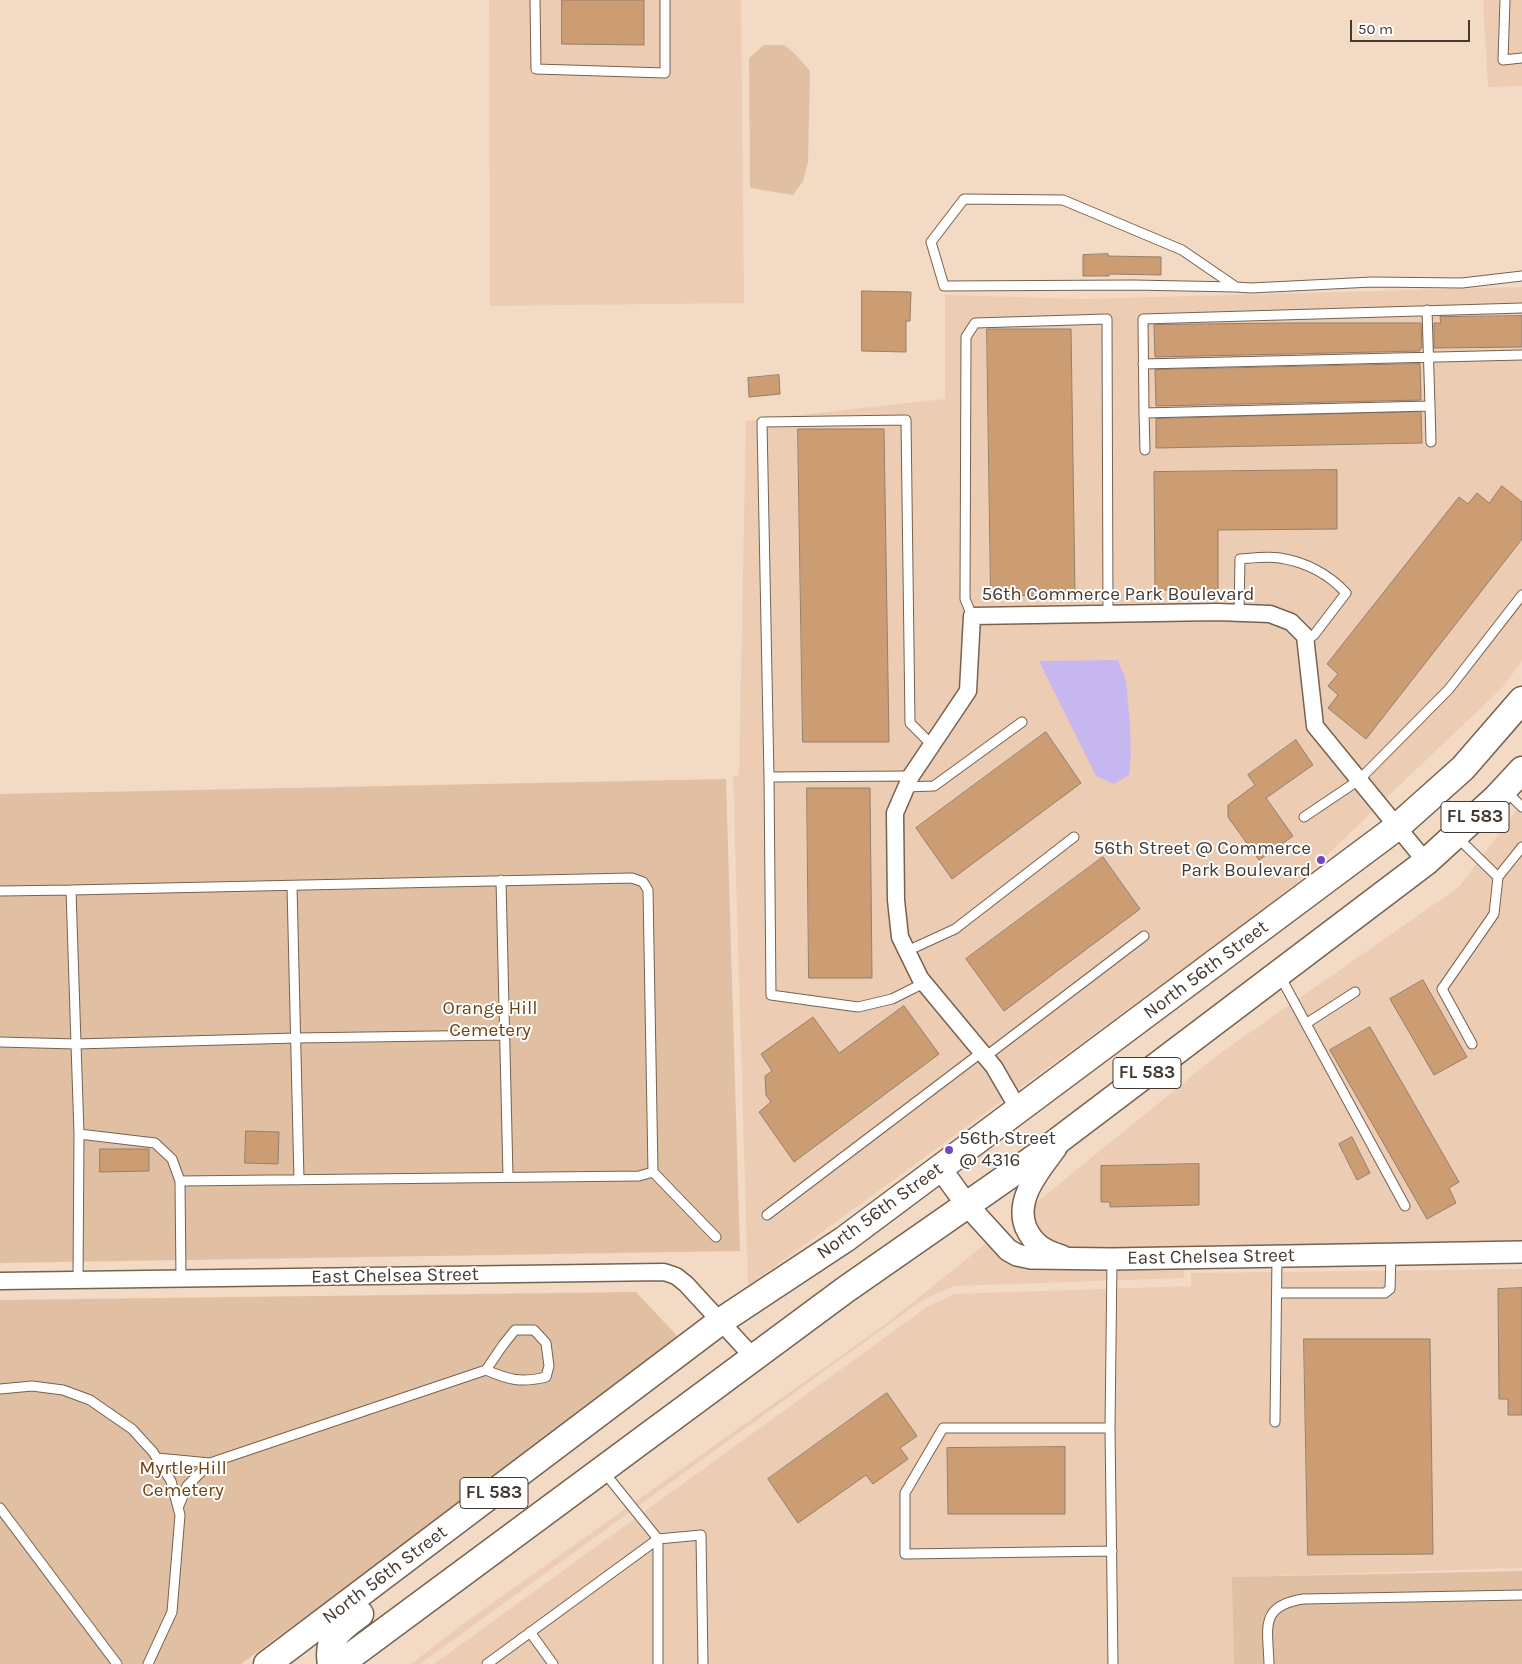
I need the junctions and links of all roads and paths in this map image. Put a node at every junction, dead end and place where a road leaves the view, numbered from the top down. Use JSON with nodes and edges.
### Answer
{"nodes":[{"id":1,"x":536,"y":0,"type":"edge"},
{"id":2,"x":664,"y":0,"type":"edge"},
{"id":3,"x":1505,"y":0,"type":"edge"},
{"id":4,"x":1522,"y":58,"type":"edge"},
{"id":5,"x":1522,"y":276,"type":"edge"},
{"id":6,"x":1236,"y":287,"type":"junction"},
{"id":7,"x":1522,"y":308,"type":"edge"},
{"id":8,"x":1427,"y":310,"type":"junction"},
{"id":9,"x":1522,"y":355,"type":"edge"},
{"id":10,"x":1429,"y":356,"type":"junction"},
{"id":11,"x":1144,"y":364,"type":"junction"},
{"id":12,"x":1430,"y":406,"type":"junction"},
{"id":13,"x":1144,"y":413,"type":"junction"},
{"id":14,"x":1431,"y":442,"type":"dead end"},
{"id":15,"x":1145,"y":450,"type":"dead end"},
{"id":16,"x":1522,"y":595,"type":"edge"},
{"id":17,"x":1239,"y":612,"type":"junction"},
{"id":18,"x":1108,"y":614,"type":"junction"},
{"id":19,"x":972,"y":616,"type":"junction"},
{"id":20,"x":1306,"y":641,"type":"junction"},
{"id":21,"x":1522,"y":700,"type":"edge"},
{"id":22,"x":1022,"y":722,"type":"dead end"},
{"id":23,"x":932,"y":745,"type":"junction"},
{"id":24,"x":1522,"y":770,"type":"edge"},
{"id":25,"x":769,"y":777,"type":"junction"},
{"id":26,"x":1359,"y":780,"type":"junction"},
{"id":27,"x":908,"y":782,"type":"junction"},
{"id":28,"x":1513,"y":798,"type":"edge"},
{"id":29,"x":1304,"y":817,"type":"dead end"},
{"id":30,"x":1397,"y":827,"type":"junction"},
{"id":31,"x":1455,"y":835,"type":"junction"},
{"id":32,"x":1074,"y":837,"type":"dead end"},
{"id":33,"x":1522,"y":847,"type":"edge"},
{"id":34,"x":1426,"y":862,"type":"junction"},
{"id":35,"x":1498,"y":876,"type":"junction"},
{"id":36,"x":501,"y":880,"type":"junction"},
{"id":37,"x":292,"y":886,"type":"junction"},
{"id":38,"x":71,"y":890,"type":"junction"},
{"id":39,"x":0,"y":891,"type":"edge"},
{"id":40,"x":1144,"y":936,"type":"dead end"},
{"id":41,"x":907,"y":951,"type":"junction"},
{"id":42,"x":1279,"y":974,"type":"junction"},
{"id":43,"x":924,"y":982,"type":"junction"},
{"id":44,"x":1355,"y":992,"type":"dead end"},
{"id":45,"x":1307,"y":1023,"type":"junction"},
{"id":46,"x":505,"y":1035,"type":"junction"},
{"id":47,"x":296,"y":1038,"type":"junction"},
{"id":48,"x":0,"y":1042,"type":"edge"},
{"id":49,"x":76,"y":1044,"type":"junction"},
{"id":50,"x":1472,"y":1044,"type":"dead end"},
{"id":51,"x":983,"y":1054,"type":"junction"},
{"id":52,"x":1019,"y":1110,"type":"junction"},
{"id":53,"x":79,"y":1134,"type":"junction"},
{"id":54,"x":1064,"y":1136,"type":"junction"},
{"id":55,"x":940,"y":1168,"type":"junction"},
{"id":56,"x":653,"y":1172,"type":"junction"},
{"id":57,"x":508,"y":1177,"type":"junction"},
{"id":58,"x":299,"y":1180,"type":"junction"},
{"id":59,"x":180,"y":1181,"type":"junction"},
{"id":60,"x":967,"y":1205,"type":"junction"},
{"id":61,"x":1405,"y":1206,"type":"dead end"},
{"id":62,"x":767,"y":1215,"type":"dead end"},
{"id":63,"x":716,"y":1237,"type":"dead end"},
{"id":64,"x":1522,"y":1252,"type":"edge"},
{"id":65,"x":1392,"y":1254,"type":"junction"},
{"id":66,"x":1277,"y":1256,"type":"junction"},
{"id":67,"x":1074,"y":1259,"type":"junction"},
{"id":68,"x":1112,"y":1259,"type":"junction"},
{"id":69,"x":181,"y":1279,"type":"junction"},
{"id":70,"x":78,"y":1280,"type":"junction"},
{"id":71,"x":0,"y":1282,"type":"edge"},
{"id":72,"x":1277,"y":1293,"type":"junction"},
{"id":73,"x":721,"y":1321,"type":"junction"},
{"id":74,"x":754,"y":1358,"type":"junction"},
{"id":75,"x":486,"y":1370,"type":"junction"},
{"id":76,"x":0,"y":1389,"type":"edge"},
{"id":77,"x":1275,"y":1422,"type":"dead end"},
{"id":78,"x":1110,"y":1428,"type":"junction"},
{"id":79,"x":157,"y":1458,"type":"junction"},
{"id":80,"x":210,"y":1463,"type":"junction"},
{"id":81,"x":602,"y":1470,"type":"junction"},
{"id":82,"x":497,"y":1490,"type":"junction"},
{"id":83,"x":0,"y":1508,"type":"edge"},
{"id":84,"x":178,"y":1508,"type":"junction"},
{"id":85,"x":658,"y":1539,"type":"junction"},
{"id":86,"x":1112,"y":1550,"type":"junction"},
{"id":87,"x":1522,"y":1595,"type":"edge"},
{"id":88,"x":530,"y":1632,"type":"junction"},
{"id":89,"x":340,"y":1663,"type":"edge"},
{"id":90,"x":117,"y":1664,"type":"edge"},
{"id":91,"x":148,"y":1664,"type":"edge"},
{"id":92,"x":268,"y":1664,"type":"edge"},
{"id":93,"x":487,"y":1664,"type":"edge"},
{"id":94,"x":553,"y":1664,"type":"edge"},
{"id":95,"x":658,"y":1664,"type":"edge"},
{"id":96,"x":703,"y":1664,"type":"edge"},
{"id":97,"x":1113,"y":1664,"type":"edge"},
{"id":98,"x":1269,"y":1664,"type":"edge"}],
"edges":[{"from":1,"to":2,"type":"lane"},
{"from":3,"to":4,"type":"lane"},
{"from":5,"to":6,"type":"lane"},
{"from":6,"to":6,"type":"lane"},
{"from":7,"to":8,"type":"lane"},
{"from":8,"to":10,"type":"lane"},
{"from":8,"to":11,"type":"lane"},
{"from":9,"to":10,"type":"lane"},
{"from":10,"to":11,"type":"lane"},
{"from":10,"to":12,"type":"lane"},
{"from":11,"to":13,"type":"lane"},
{"from":12,"to":13,"type":"lane"},
{"from":12,"to":14,"type":"lane"},
{"from":13,"to":15,"type":"lane"},
{"from":16,"to":26,"type":"lane"},
{"from":17,"to":18,"type":"street","name":"56th Commerce Park Boulevard"},
{"from":17,"to":20,"type":"street","name":"56th Commerce Park Boulevard"},
{"from":17,"to":20,"type":"lane"},
{"from":18,"to":19,"type":"street","name":"56th Commerce Park Boulevard"},
{"from":18,"to":19,"type":"lane"},
{"from":19,"to":23,"type":"street","name":"56th Commerce Park Boulevard"},
{"from":20,"to":26,"type":"street"},
{"from":21,"to":30,"type":"main road","name":"North 56th Street","number":"FL 583"},
{"from":22,"to":27,"type":"lane"},
{"from":23,"to":25,"type":"lane"},
{"from":23,"to":27,"type":"street","name":"56th Commerce Park Boulevard"},
{"from":24,"to":28,"type":"main road","number":"FL 583"},
{"from":25,"to":27,"type":"lane"},
{"from":25,"to":43,"type":"lane"},
{"from":26,"to":29,"type":"lane"},
{"from":26,"to":30,"type":"street"},
{"from":27,"to":41,"type":"street","name":"56th Commerce Park Boulevard"},
{"from":28,"to":31,"type":"main road","number":"FL 583"},
{"from":30,"to":34,"type":"street"},
{"from":30,"to":52,"type":"main road","name":"North 56th Street","number":"FL 583"},
{"from":31,"to":34,"type":"main road","number":"FL 583"},
{"from":31,"to":35,"type":"lane"},
{"from":32,"to":41,"type":"lane"},
{"from":33,"to":35,"type":"lane"},
{"from":34,"to":42,"type":"main road","number":"FL 583"},
{"from":35,"to":50,"type":"lane"},
{"from":36,"to":37,"type":"lane"},
{"from":36,"to":46,"type":"lane"},
{"from":36,"to":56,"type":"lane"},
{"from":37,"to":38,"type":"lane"},
{"from":37,"to":47,"type":"lane"},
{"from":38,"to":39,"type":"lane"},
{"from":38,"to":49,"type":"lane"},
{"from":40,"to":51,"type":"lane"},
{"from":41,"to":43,"type":"street","name":"56th Commerce Park Boulevard"},
{"from":42,"to":45,"type":"lane"},
{"from":42,"to":54,"type":"main road","number":"FL 583"},
{"from":43,"to":51,"type":"street","name":"56th Commerce Park Boulevard"},
{"from":44,"to":45,"type":"lane"},
{"from":45,"to":61,"type":"lane"},
{"from":46,"to":47,"type":"lane"},
{"from":46,"to":57,"type":"lane"},
{"from":47,"to":49,"type":"lane"},
{"from":47,"to":58,"type":"lane"},
{"from":48,"to":49,"type":"lane"},
{"from":49,"to":53,"type":"lane"},
{"from":51,"to":52,"type":"street","name":"56th Commerce Park Boulevard"},
{"from":51,"to":62,"type":"lane"},
{"from":52,"to":55,"type":"main road","name":"North 56th Street","number":"FL 583"},
{"from":53,"to":59,"type":"lane"},
{"from":53,"to":70,"type":"lane"},
{"from":54,"to":60,"type":"main road","number":"FL 583"},
{"from":54,"to":67,"type":"street"},
{"from":55,"to":60,"type":"street","name":"East Chelsea Street"},
{"from":55,"to":73,"type":"main road","name":"North 56th Street","number":"FL 583"},
{"from":56,"to":57,"type":"lane"},
{"from":56,"to":63,"type":"lane"},
{"from":57,"to":58,"type":"lane"},
{"from":58,"to":59,"type":"lane"},
{"from":59,"to":69,"type":"lane"},
{"from":60,"to":67,"type":"street","name":"East Chelsea Street"},
{"from":60,"to":74,"type":"main road","number":"FL 583"},
{"from":64,"to":65,"type":"street","name":"East Chelsea Street"},
{"from":65,"to":66,"type":"street","name":"East Chelsea Street"},
{"from":65,"to":72,"type":"lane"},
{"from":66,"to":68,"type":"street","name":"East Chelsea Street"},
{"from":66,"to":72,"type":"lane"},
{"from":67,"to":68,"type":"street","name":"East Chelsea Street"},
{"from":68,"to":78,"type":"lane"},
{"from":69,"to":70,"type":"street","name":"East Chelsea Street"},
{"from":69,"to":73,"type":"street","name":"East Chelsea Street"},
{"from":70,"to":71,"type":"street","name":"East Chelsea Street"},
{"from":72,"to":77,"type":"lane"},
{"from":73,"to":74,"type":"street","name":"East Chelsea Street"},
{"from":73,"to":82,"type":"main road","name":"North 56th Street","number":"FL 583"},
{"from":74,"to":81,"type":"main road","number":"FL 583"},
{"from":75,"to":75,"type":"lane"},
{"from":75,"to":80,"type":"lane"},
{"from":76,"to":79,"type":"lane"},
{"from":78,"to":86,"type":"lane"},
{"from":78,"to":86,"type":"lane"},
{"from":79,"to":80,"type":"lane"},
{"from":79,"to":84,"type":"lane"},
{"from":80,"to":84,"type":"lane"},
{"from":81,"to":85,"type":"lane"},
{"from":81,"to":89,"type":"main road","number":"FL 583"},
{"from":82,"to":89,"type":"main road"},
{"from":82,"to":92,"type":"main road","name":"North 56th Street","number":"FL 583"},
{"from":83,"to":90,"type":"lane"},
{"from":84,"to":91,"type":"lane"},
{"from":85,"to":88,"type":"lane"},
{"from":85,"to":95,"type":"lane"},
{"from":85,"to":96,"type":"lane"},
{"from":86,"to":97,"type":"lane"},
{"from":87,"to":98,"type":"lane"},
{"from":88,"to":93,"type":"lane"},
{"from":88,"to":94,"type":"lane"}]}
